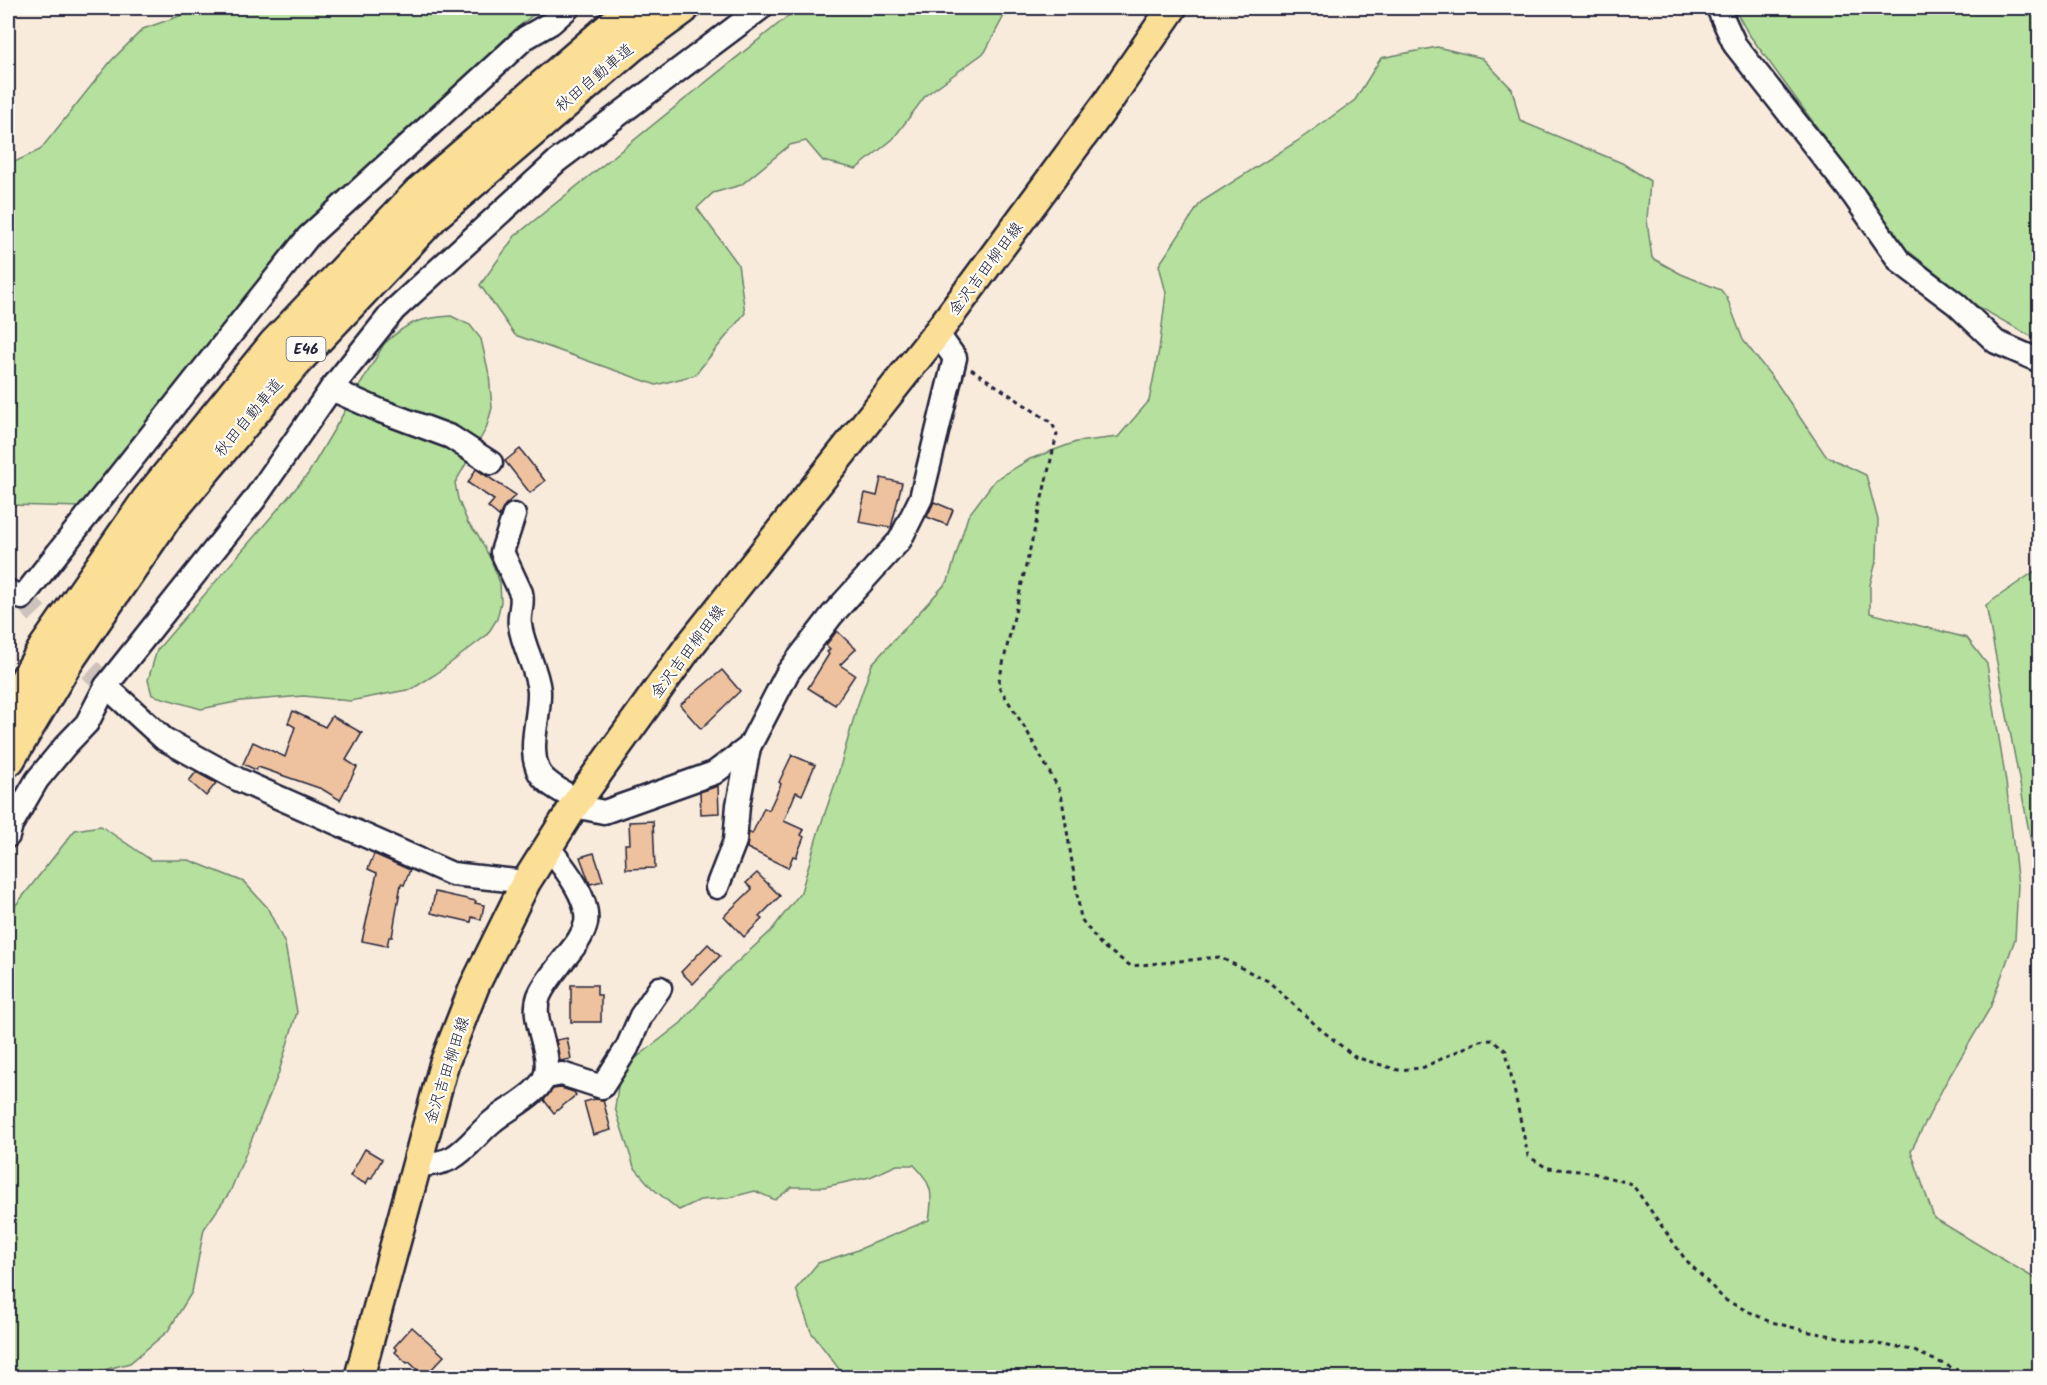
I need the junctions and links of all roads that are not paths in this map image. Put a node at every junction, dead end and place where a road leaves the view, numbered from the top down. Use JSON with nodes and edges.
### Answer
{"nodes":[{"id":1,"x":568,"y":8,"type":"edge"},
{"id":2,"x":638,"y":8,"type":"edge"},
{"id":3,"x":681,"y":8,"type":"edge"},
{"id":4,"x":761,"y":8,"type":"edge"},
{"id":5,"x":1172,"y":8,"type":"edge"},
{"id":6,"x":1718,"y":8,"type":"edge"},
{"id":7,"x":937,"y":333,"type":"junction"},
{"id":8,"x":2040,"y":361,"type":"edge"},
{"id":9,"x":331,"y":389,"type":"junction"},
{"id":10,"x":491,"y":463,"type":"dead end"},
{"id":11,"x":514,"y":515,"type":"dead end"},
{"id":12,"x":8,"y":591,"type":"edge"},
{"id":13,"x":106,"y":686,"type":"junction"},
{"id":14,"x":8,"y":712,"type":"edge"},
{"id":15,"x":749,"y":747,"type":"junction"},
{"id":16,"x":8,"y":759,"type":"edge"},
{"id":17,"x":576,"y":803,"type":"junction"},
{"id":18,"x":8,"y":836,"type":"edge"},
{"id":19,"x":548,"y":847,"type":"junction"},
{"id":20,"x":526,"y":882,"type":"junction"},
{"id":21,"x":717,"y":887,"type":"dead end"},
{"id":22,"x":660,"y":988,"type":"dead end"},
{"id":23,"x":546,"y":1077,"type":"junction"},
{"id":24,"x":417,"y":1165,"type":"junction"},
{"id":25,"x":359,"y":1377,"type":"edge"}],
"edges":[{"from":1,"to":12,"type":"street"},
{"from":2,"to":14,"type":"highway","name":"秋田自動車道","number":"E46"},
{"from":3,"to":16,"type":"highway","name":"秋田自動車道","number":"E46"},
{"from":4,"to":9,"type":"street"},
{"from":5,"to":7,"type":"main road","name":"金沢吉田柳田線"},
{"from":6,"to":8,"type":"street"},
{"from":7,"to":15,"type":"street"},
{"from":7,"to":17,"type":"main road","name":"金沢吉田柳田線"},
{"from":9,"to":10,"type":"street"},
{"from":9,"to":13,"type":"street"},
{"from":11,"to":17,"type":"street"},
{"from":13,"to":18,"type":"street"},
{"from":13,"to":20,"type":"street"},
{"from":15,"to":17,"type":"street"},
{"from":15,"to":21,"type":"street"},
{"from":17,"to":19,"type":"main road","name":"金沢吉田柳田線"},
{"from":19,"to":20,"type":"main road","name":"金沢吉田柳田線"},
{"from":19,"to":23,"type":"street"},
{"from":20,"to":24,"type":"main road","name":"金沢吉田柳田線"},
{"from":22,"to":23,"type":"street"},
{"from":23,"to":24,"type":"street"},
{"from":24,"to":25,"type":"main road","name":"金沢吉田柳田線"}]}
